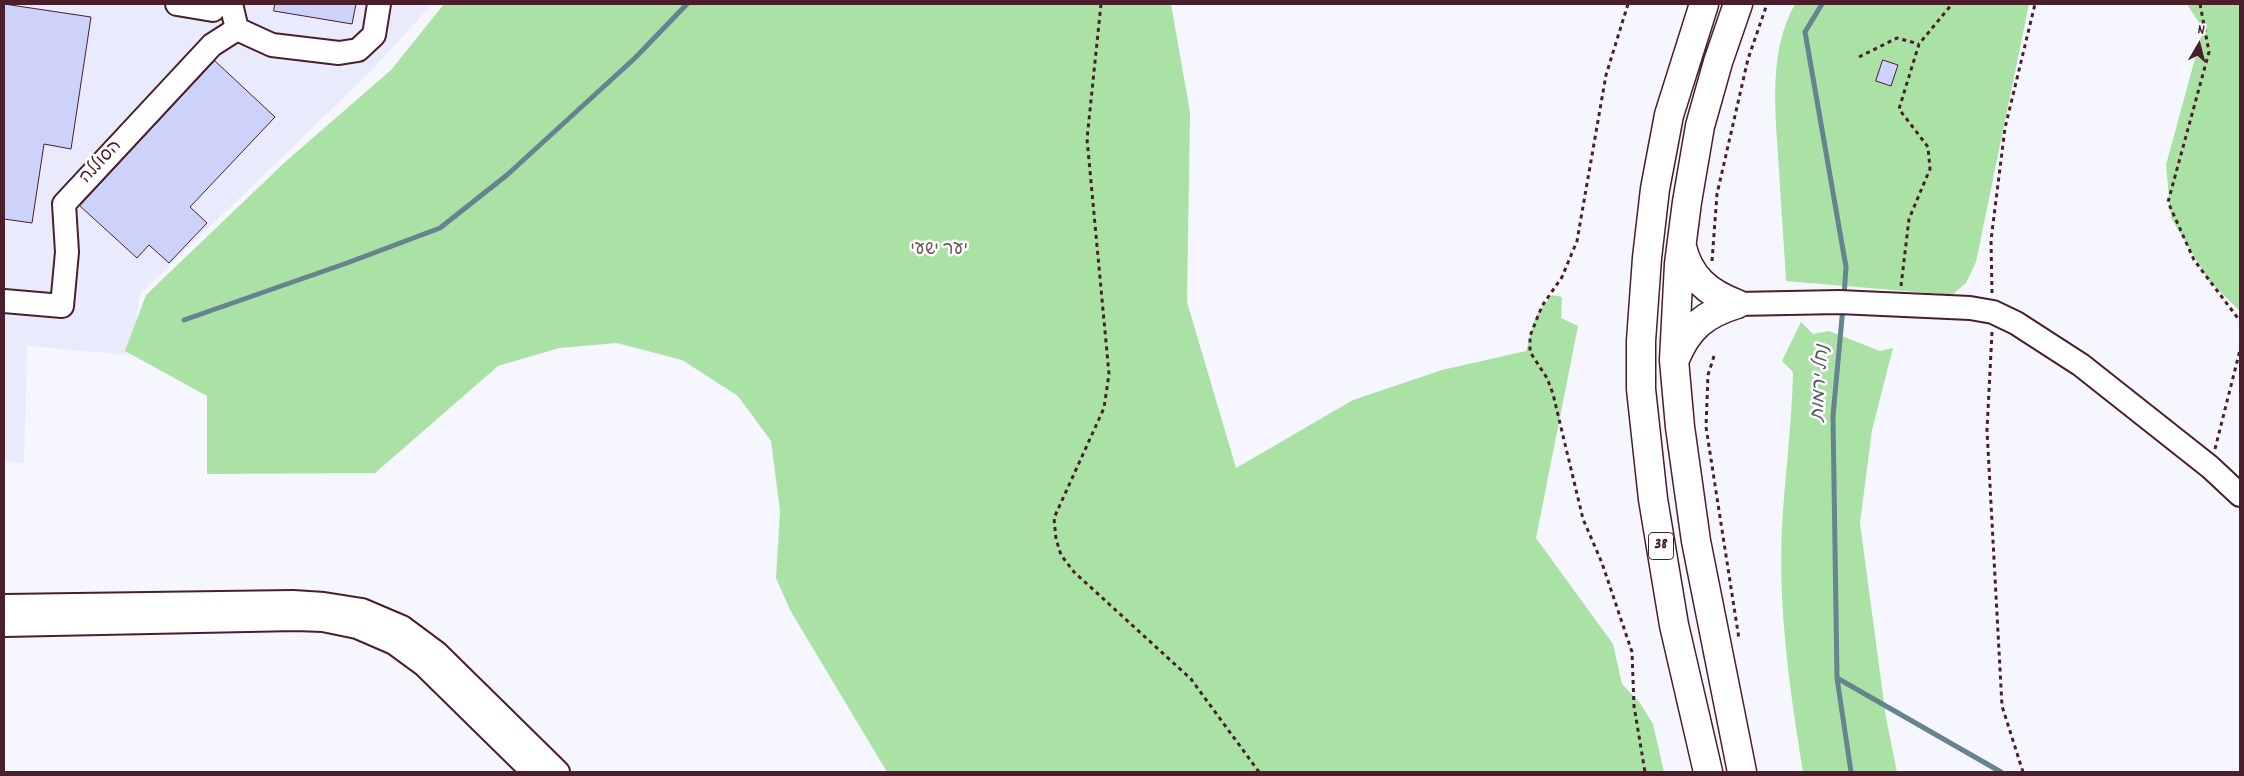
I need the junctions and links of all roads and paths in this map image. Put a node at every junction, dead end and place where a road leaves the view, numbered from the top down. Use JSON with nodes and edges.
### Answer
{"nodes":[{"id":1,"x":177,"y":4,"type":"edge"},
{"id":2,"x":214,"y":4,"type":"edge"},
{"id":3,"x":231,"y":4,"type":"edge"},
{"id":4,"x":379,"y":4,"type":"edge"},
{"id":5,"x":1101,"y":4,"type":"edge"},
{"id":6,"x":1628,"y":4,"type":"edge"},
{"id":7,"x":1704,"y":4,"type":"edge"},
{"id":8,"x":1738,"y":4,"type":"edge"},
{"id":9,"x":1767,"y":4,"type":"edge"},
{"id":10,"x":1952,"y":4,"type":"edge"},
{"id":11,"x":2035,"y":4,"type":"edge"},
{"id":12,"x":2200,"y":4,"type":"edge"},
{"id":13,"x":237,"y":29,"type":"junction"},
{"id":14,"x":1919,"y":44,"type":"junction"},
{"id":15,"x":1859,"y":57,"type":"dead end"},
{"id":16,"x":1682,"y":244,"type":"junction"},
{"id":17,"x":1715,"y":270,"type":"dead end"},
{"id":18,"x":4,"y":301,"type":"edge"},
{"id":19,"x":1736,"y":304,"type":"junction"},
{"id":20,"x":1899,"y":305,"type":"junction"},
{"id":21,"x":1992,"y":312,"type":"junction"},
{"id":22,"x":2240,"y":321,"type":"edge"},
{"id":23,"x":2240,"y":350,"type":"edge"},
{"id":24,"x":1714,"y":356,"type":"dead end"},
{"id":25,"x":1674,"y":360,"type":"junction"},
{"id":26,"x":2210,"y":467,"type":"junction"},
{"id":27,"x":2240,"y":495,"type":"edge"},
{"id":28,"x":4,"y":606,"type":"edge"},
{"id":29,"x":4,"y":625,"type":"edge"},
{"id":30,"x":1740,"y":640,"type":"dead end"},
{"id":31,"x":533,"y":772,"type":"edge"},
{"id":32,"x":558,"y":772,"type":"edge"},
{"id":33,"x":1259,"y":772,"type":"edge"},
{"id":34,"x":1645,"y":772,"type":"edge"},
{"id":35,"x":1708,"y":772,"type":"edge"},
{"id":36,"x":1742,"y":772,"type":"edge"},
{"id":37,"x":2022,"y":772,"type":"edge"}],
"edges":[{"from":1,"to":2,"type":"street"},
{"from":3,"to":13,"type":"street"},
{"from":4,"to":13,"type":"street"},
{"from":5,"to":33,"type":"path"},
{"from":6,"to":34,"type":"path"},
{"from":7,"to":35,"type":"highway","number":"38"},
{"from":8,"to":16,"type":"highway","number":"38"},
{"from":9,"to":17,"type":"path"},
{"from":10,"to":14,"type":"path"},
{"from":11,"to":21,"type":"path"},
{"from":12,"to":22,"type":"path"},
{"from":13,"to":18,"type":"street","name":"הסוללה"},
{"from":14,"to":15,"type":"path"},
{"from":14,"to":20,"type":"path"},
{"from":16,"to":19,"type":"highway"},
{"from":16,"to":25,"type":"highway","number":"38"},
{"from":19,"to":20,"type":"street"},
{"from":19,"to":25,"type":"highway"},
{"from":20,"to":21,"type":"street"},
{"from":21,"to":26,"type":"street"},
{"from":21,"to":37,"type":"path"},
{"from":23,"to":26,"type":"path"},
{"from":24,"to":30,"type":"path"},
{"from":25,"to":36,"type":"highway","number":"38"},
{"from":26,"to":27,"type":"street"},
{"from":28,"to":32,"type":"street"},
{"from":29,"to":31,"type":"street"}]}
